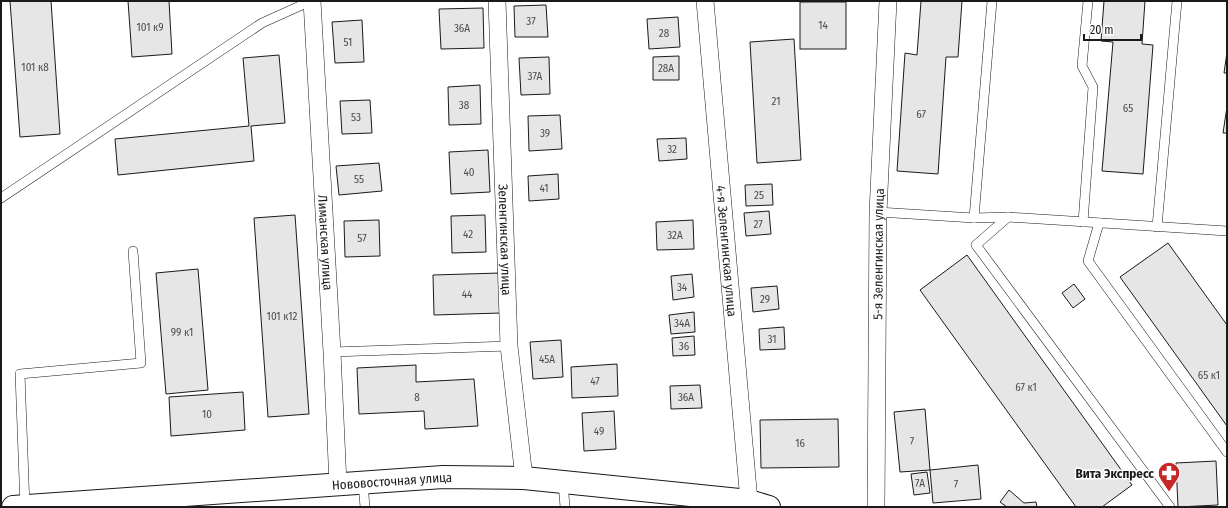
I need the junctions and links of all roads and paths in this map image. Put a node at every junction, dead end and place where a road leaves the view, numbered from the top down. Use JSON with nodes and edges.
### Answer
{"nodes":[{"id":1,"x":311,"y":1,"type":"edge"},
{"id":2,"x":497,"y":1,"type":"edge"},
{"id":3,"x":705,"y":1,"type":"edge"},
{"id":4,"x":888,"y":1,"type":"edge"},
{"id":5,"x":992,"y":1,"type":"edge"},
{"id":6,"x":1088,"y":1,"type":"edge"},
{"id":7,"x":1177,"y":1,"type":"edge"},
{"id":8,"x":1,"y":198,"type":"edge"},
{"id":9,"x":878,"y":212,"type":"junction"},
{"id":10,"x":1008,"y":217,"type":"junction"},
{"id":11,"x":974,"y":218,"type":"junction"},
{"id":12,"x":1083,"y":222,"type":"junction"},
{"id":13,"x":1099,"y":223,"type":"junction"},
{"id":14,"x":1157,"y":227,"type":"junction"},
{"id":15,"x":1227,"y":231,"type":"edge"},
{"id":16,"x":133,"y":251,"type":"dead end"},
{"id":17,"x":509,"y":346,"type":"junction"},
{"id":18,"x":332,"y":352,"type":"junction"},
{"id":19,"x":1227,"y":452,"type":"edge"},
{"id":20,"x":524,"y":478,"type":"junction"},
{"id":21,"x":563,"y":482,"type":"junction"},
{"id":22,"x":363,"y":483,"type":"junction"},
{"id":23,"x":338,"y":484,"type":"junction"},
{"id":24,"x":759,"y":504,"type":"edge"},
{"id":25,"x":21,"y":507,"type":"edge"},
{"id":26,"x":365,"y":507,"type":"edge"},
{"id":27,"x":565,"y":507,"type":"edge"},
{"id":28,"x":876,"y":507,"type":"edge"},
{"id":29,"x":1170,"y":507,"type":"edge"}],
"edges":[{"from":1,"to":8,"type":"lane"},
{"from":1,"to":18,"type":"street","name":"Лиманская улица"},
{"from":2,"to":17,"type":"street","name":"Зеленгинская улица"},
{"from":3,"to":24,"type":"street","name":"4-я Зеленгинская улица"},
{"from":4,"to":9,"type":"street","name":"5-я Зеленгинская улица"},
{"from":5,"to":11,"type":"lane"},
{"from":6,"to":12,"type":"lane"},
{"from":7,"to":14,"type":"lane"},
{"from":9,"to":11,"type":"lane"},
{"from":9,"to":28,"type":"street","name":"5-я Зеленгинская улица"},
{"from":10,"to":11,"type":"lane"},
{"from":10,"to":12,"type":"lane"},
{"from":10,"to":29,"type":"lane"},
{"from":12,"to":13,"type":"lane"},
{"from":13,"to":14,"type":"lane"},
{"from":13,"to":19,"type":"lane"},
{"from":14,"to":15,"type":"lane"},
{"from":16,"to":25,"type":"lane"},
{"from":17,"to":18,"type":"lane"},
{"from":17,"to":20,"type":"street","name":"Зеленгинская улица"},
{"from":18,"to":23,"type":"street","name":"Лиманская улица"},
{"from":20,"to":21,"type":"main road","name":"Нововосточная улица"},
{"from":20,"to":22,"type":"main road","name":"Нововосточная улица"},
{"from":21,"to":24,"type":"main road","name":"Нововосточная улица"},
{"from":21,"to":27,"type":"lane"},
{"from":22,"to":23,"type":"main road","name":"Нововосточная улица"},
{"from":22,"to":26,"type":"lane"},
{"from":23,"to":25,"type":"main road","name":"Нововосточная улица"}]}
